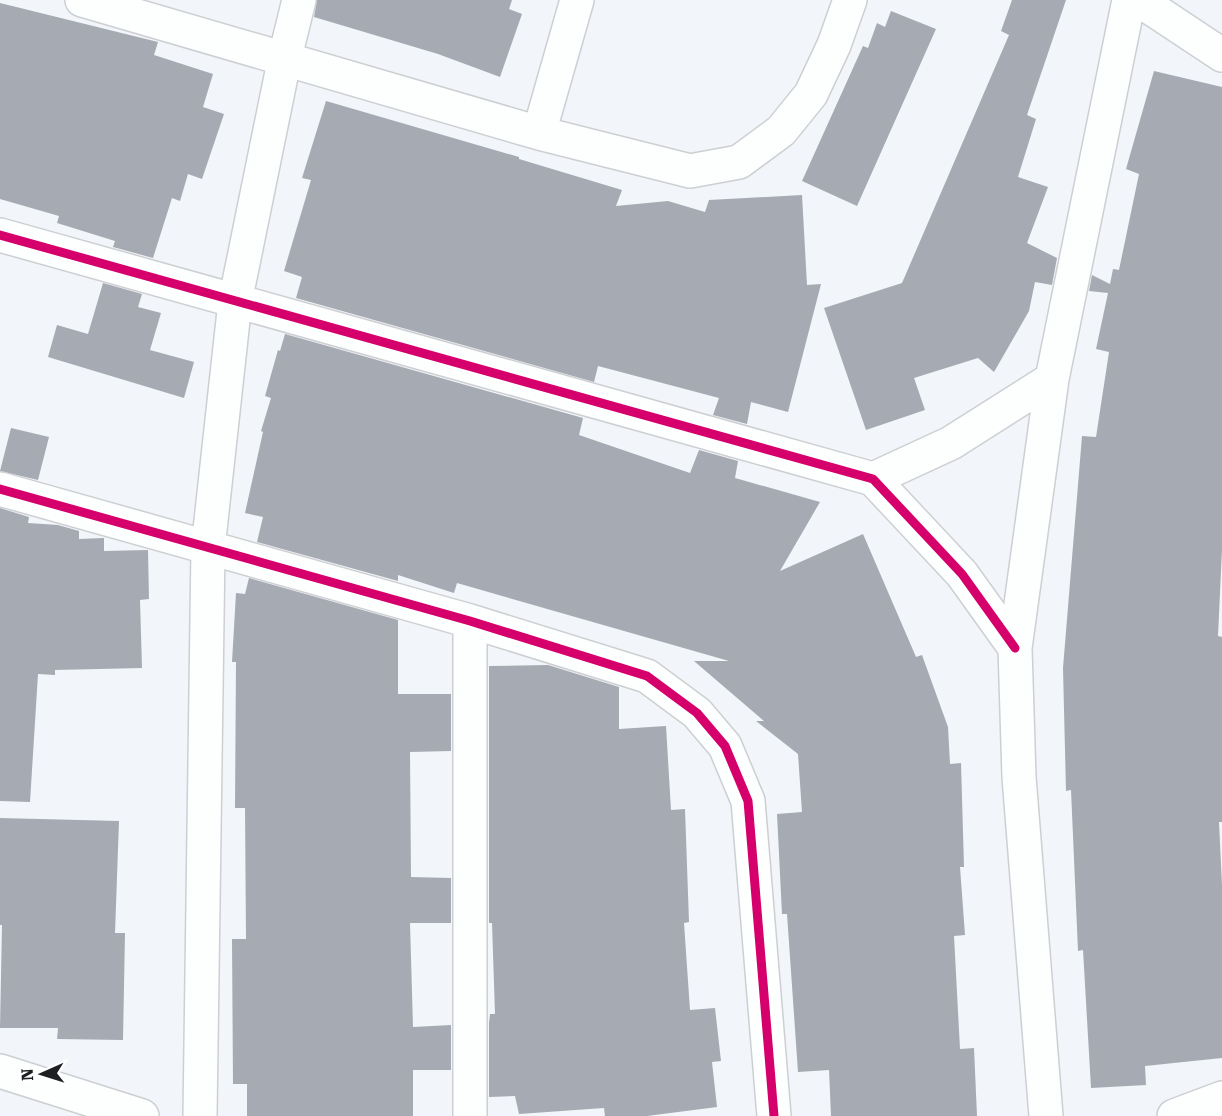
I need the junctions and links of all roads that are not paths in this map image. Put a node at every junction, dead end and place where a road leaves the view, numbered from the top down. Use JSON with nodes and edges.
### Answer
{"nodes":[{"id":1,"x":82,"y":0,"type":"edge"},
{"id":2,"x":299,"y":0,"type":"edge"},
{"id":3,"x":578,"y":0,"type":"edge"},
{"id":4,"x":850,"y":0,"type":"edge"},
{"id":5,"x":1129,"y":0,"type":"edge"},
{"id":6,"x":1139,"y":0,"type":"edge"},
{"id":7,"x":1222,"y":55,"type":"edge"},
{"id":8,"x":285,"y":57,"type":"junction"},
{"id":9,"x":539,"y":133,"type":"junction"},
{"id":10,"x":0,"y":235,"type":"edge"},
{"id":11,"x":235,"y":302,"type":"junction"},
{"id":12,"x":1052,"y":379,"type":"junction"},
{"id":13,"x":873,"y":479,"type":"junction"},
{"id":14,"x":0,"y":489,"type":"edge"},
{"id":15,"x":208,"y":548,"type":"junction"},
{"id":16,"x":470,"y":621,"type":"junction"},
{"id":17,"x":1015,"y":648,"type":"junction"},
{"id":18,"x":0,"y":1071,"type":"edge"},
{"id":19,"x":1222,"y":1098,"type":"edge"},
{"id":20,"x":142,"y":1116,"type":"edge"},
{"id":21,"x":200,"y":1116,"type":"edge"},
{"id":22,"x":470,"y":1116,"type":"edge"},
{"id":23,"x":774,"y":1116,"type":"edge"},
{"id":24,"x":1046,"y":1116,"type":"edge"},
{"id":25,"x":1174,"y":1116,"type":"edge"}],
"edges":[{"from":1,"to":8,"type":"street"},
{"from":2,"to":8,"type":"street"},
{"from":3,"to":9,"type":"street"},
{"from":4,"to":9,"type":"street"},
{"from":5,"to":12,"type":"street"},
{"from":6,"to":7,"type":"street"},
{"from":8,"to":9,"type":"street"},
{"from":8,"to":11,"type":"street"},
{"from":10,"to":11,"type":"street"},
{"from":11,"to":13,"type":"street"},
{"from":11,"to":15,"type":"street"},
{"from":12,"to":13,"type":"street"},
{"from":12,"to":17,"type":"street"},
{"from":13,"to":17,"type":"street"},
{"from":14,"to":15,"type":"street"},
{"from":15,"to":16,"type":"street"},
{"from":15,"to":21,"type":"street"},
{"from":16,"to":22,"type":"street"},
{"from":16,"to":23,"type":"street"},
{"from":17,"to":24,"type":"street"},
{"from":18,"to":20,"type":"street"},
{"from":19,"to":25,"type":"street"}]}
